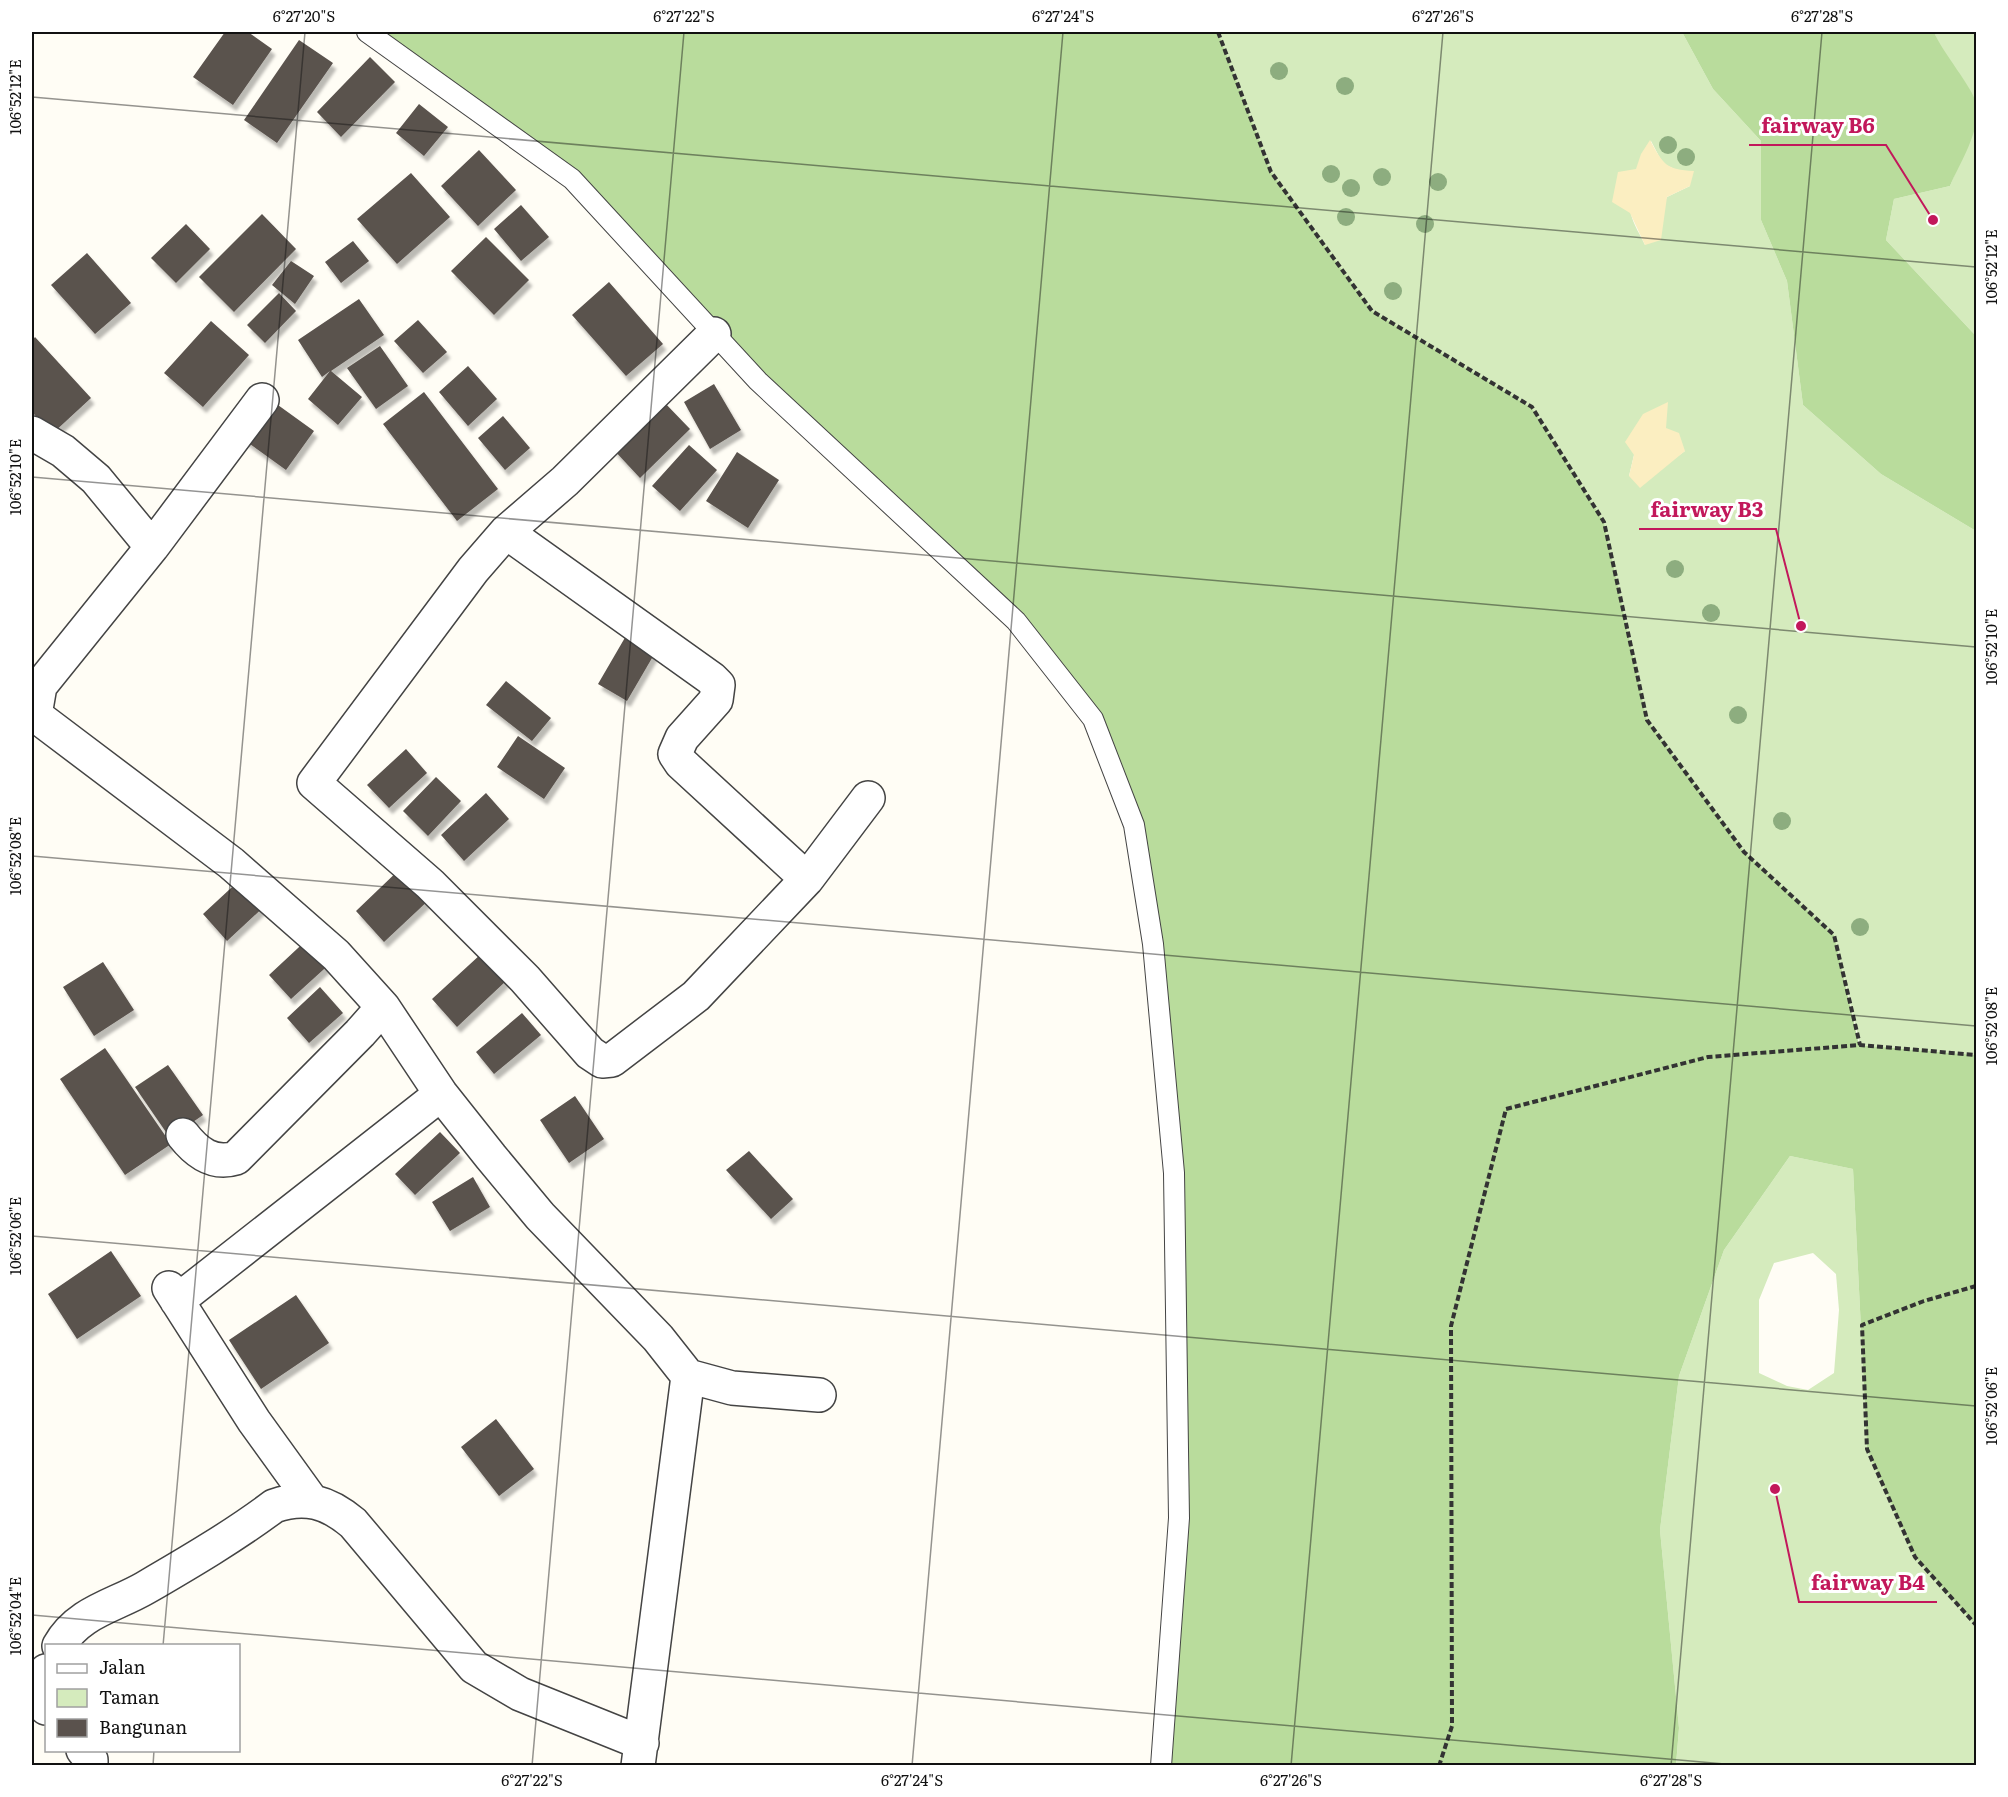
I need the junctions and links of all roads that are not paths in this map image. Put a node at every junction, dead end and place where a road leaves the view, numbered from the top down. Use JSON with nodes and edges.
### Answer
{"nodes":[{"id":1,"x":368,"y":32,"type":"edge"},
{"id":2,"x":714,"y":334,"type":"junction"},
{"id":3,"x":262,"y":400,"type":"dead end"},
{"id":4,"x":32,"y":433,"type":"edge"},
{"id":5,"x":506,"y":532,"type":"junction"},
{"id":6,"x":152,"y":547,"type":"junction"},
{"id":7,"x":33,"y":716,"type":"edge"},
{"id":8,"x":868,"y":798,"type":"dead end"},
{"id":9,"x":807,"y":879,"type":"junction"},
{"id":10,"x":383,"y":1006,"type":"junction"},
{"id":11,"x":441,"y":1094,"type":"junction"},
{"id":12,"x":183,"y":1135,"type":"dead end"},
{"id":13,"x":688,"y":1376,"type":"junction"},
{"id":14,"x":819,"y":1395,"type":"dead end"},
{"id":15,"x":311,"y":1500,"type":"junction"},
{"id":16,"x":60,"y":1644,"type":"edge"},
{"id":17,"x":85,"y":1752,"type":"edge"},
{"id":18,"x":640,"y":1754,"type":"edge"},
{"id":19,"x":91,"y":1766,"type":"edge"},
{"id":20,"x":1161,"y":1766,"type":"edge"}],
"edges":[{"from":1,"to":2,"type":"lane"},
{"from":2,"to":5,"type":"street"},
{"from":2,"to":20,"type":"lane"},
{"from":3,"to":6,"type":"street"},
{"from":4,"to":6,"type":"street"},
{"from":5,"to":9,"type":"street"},
{"from":5,"to":9,"type":"street"},
{"from":6,"to":7,"type":"street"},
{"from":7,"to":10,"type":"street"},
{"from":8,"to":9,"type":"street"},
{"from":10,"to":11,"type":"street"},
{"from":10,"to":12,"type":"street"},
{"from":11,"to":13,"type":"street"},
{"from":11,"to":15,"type":"street"},
{"from":13,"to":14,"type":"street"},
{"from":13,"to":18,"type":"street"},
{"from":15,"to":16,"type":"street"},
{"from":15,"to":18,"type":"street"},
{"from":17,"to":19,"type":"street"}]}
